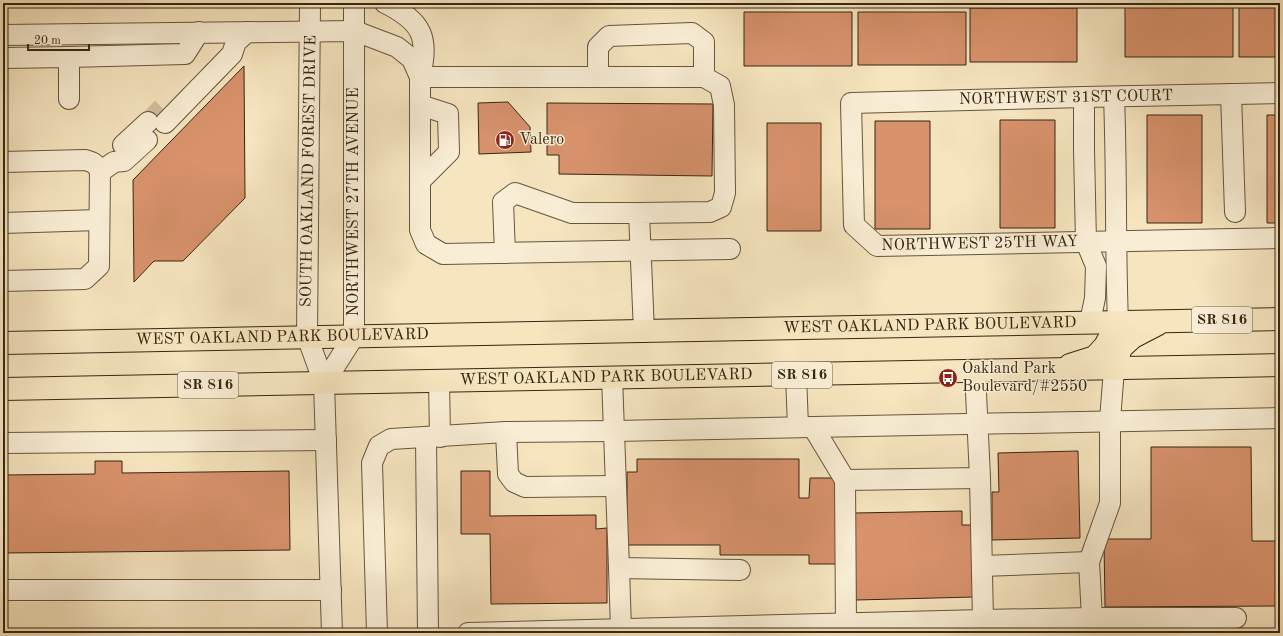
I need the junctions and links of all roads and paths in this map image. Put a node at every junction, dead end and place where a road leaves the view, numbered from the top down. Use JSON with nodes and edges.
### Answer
{"nodes":[{"id":1,"x":310,"y":3,"type":"edge"},
{"id":2,"x":385,"y":3,"type":"edge"},
{"id":3,"x":406,"y":3,"type":"edge"},
{"id":4,"x":354,"y":4,"type":"edge"},
{"id":5,"x":310,"y":31,"type":"junction"},
{"id":6,"x":355,"y":31,"type":"junction"},
{"id":7,"x":199,"y":32,"type":"junction"},
{"id":8,"x":3,"y":35,"type":"edge"},
{"id":9,"x":242,"y":37,"type":"junction"},
{"id":10,"x":68,"y":57,"type":"junction"},
{"id":11,"x":3,"y":58,"type":"edge"},
{"id":12,"x":420,"y":77,"type":"junction"},
{"id":13,"x":598,"y":77,"type":"junction"},
{"id":14,"x":704,"y":77,"type":"junction"},
{"id":15,"x":1280,"y":93,"type":"edge"},
{"id":16,"x":1231,"y":94,"type":"junction"},
{"id":17,"x":1084,"y":97,"type":"junction"},
{"id":18,"x":1114,"y":97,"type":"junction"},
{"id":19,"x":69,"y":99,"type":"dead end"},
{"id":20,"x":851,"y":103,"type":"joint"},
{"id":21,"x":420,"y":105,"type":"junction"},
{"id":22,"x":3,"y":162,"type":"edge"},
{"id":23,"x":1084,"y":166,"type":"junction"},
{"id":24,"x":1116,"y":166,"type":"junction"},
{"id":25,"x":107,"y":167,"type":"junction"},
{"id":26,"x":420,"y":181,"type":"junction"},
{"id":27,"x":1235,"y":212,"type":"dead end"},
{"id":28,"x":639,"y":213,"type":"junction"},
{"id":29,"x":99,"y":220,"type":"junction"},
{"id":30,"x":3,"y":223,"type":"edge"},
{"id":31,"x":1280,"y":238,"type":"edge"},
{"id":32,"x":1115,"y":240,"type":"junction"},
{"id":33,"x":1086,"y":242,"type":"junction"},
{"id":34,"x":730,"y":249,"type":"dead end"},
{"id":35,"x":641,"y":250,"type":"junction"},
{"id":36,"x":505,"y":253,"type":"junction"},
{"id":37,"x":3,"y":281,"type":"edge"},
{"id":38,"x":1280,"y":319,"type":"edge"},
{"id":39,"x":1164,"y":321,"type":"junction"},
{"id":40,"x":1090,"y":322,"type":"junction"},
{"id":41,"x":1118,"y":322,"type":"junction"},
{"id":42,"x":644,"y":332,"type":"junction"},
{"id":43,"x":307,"y":336,"type":"junction"},
{"id":44,"x":354,"y":336,"type":"junction"},
{"id":45,"x":3,"y":343,"type":"edge"},
{"id":46,"x":1280,"y":365,"type":"edge"},
{"id":47,"x":1057,"y":369,"type":"junction"},
{"id":48,"x":1114,"y":369,"type":"junction"},
{"id":49,"x":975,"y":371,"type":"junction"},
{"id":50,"x":796,"y":375,"type":"junction"},
{"id":51,"x":612,"y":377,"type":"junction"},
{"id":52,"x":439,"y":381,"type":"junction"},
{"id":53,"x":324,"y":383,"type":"junction"},
{"id":54,"x":3,"y":389,"type":"edge"},
{"id":55,"x":1280,"y":418,"type":"edge"},
{"id":56,"x":1110,"y":420,"type":"junction"},
{"id":57,"x":978,"y":423,"type":"junction"},
{"id":58,"x":805,"y":427,"type":"junction"},
{"id":59,"x":614,"y":431,"type":"junction"},
{"id":60,"x":506,"y":432,"type":"junction"},
{"id":61,"x":433,"y":437,"type":"junction"},
{"id":62,"x":326,"y":440,"type":"junction"},
{"id":63,"x":3,"y":443,"type":"edge"},
{"id":64,"x":980,"y":478,"type":"junction"},
{"id":65,"x":845,"y":480,"type":"junction"},
{"id":66,"x":615,"y":486,"type":"junction"},
{"id":67,"x":1089,"y":562,"type":"junction"},
{"id":68,"x":982,"y":566,"type":"junction"},
{"id":69,"x":619,"y":568,"type":"junction"},
{"id":70,"x":740,"y":570,"type":"dead end"},
{"id":71,"x":3,"y":590,"type":"edge"},
{"id":72,"x":331,"y":590,"type":"junction"},
{"id":73,"x":1092,"y":618,"type":"junction"},
{"id":74,"x":1236,"y":618,"type":"dead end"},
{"id":75,"x":983,"y":620,"type":"junction"},
{"id":76,"x":846,"y":624,"type":"junction"},
{"id":77,"x":621,"y":629,"type":"junction"},
{"id":78,"x":332,"y":633,"type":"edge"},
{"id":79,"x":378,"y":633,"type":"edge"},
{"id":80,"x":428,"y":633,"type":"edge"},
{"id":81,"x":468,"y":633,"type":"edge"}],
"edges":[{"from":1,"to":5,"type":"street","name":"SOUTH OAKLAND FOREST DRIVE"},
{"from":2,"to":3,"type":"street"},
{"from":2,"to":4,"type":"street"},
{"from":2,"to":12,"type":"street"},
{"from":4,"to":6,"type":"street","name":"NORTHWEST 27TH AVENUE"},
{"from":5,"to":6,"type":"street"},
{"from":5,"to":9,"type":"street"},
{"from":5,"to":43,"type":"street","name":"SOUTH OAKLAND FOREST DRIVE"},
{"from":6,"to":12,"type":"street"},
{"from":6,"to":44,"type":"street","name":"NORTHWEST 27TH AVENUE"},
{"from":7,"to":8,"type":"street"},
{"from":7,"to":9,"type":"street"},
{"from":7,"to":10,"type":"street"},
{"from":9,"to":25,"type":"street"},
{"from":10,"to":11,"type":"street"},
{"from":10,"to":19,"type":"street"},
{"from":12,"to":13,"type":"street"},
{"from":12,"to":21,"type":"street"},
{"from":13,"to":14,"type":"street"},
{"from":13,"to":14,"type":"street"},
{"from":14,"to":28,"type":"street"},
{"from":15,"to":16,"type":"street","name":"NORTHWEST 31ST COURT"},
{"from":16,"to":18,"type":"street","name":"NORTHWEST 31ST COURT"},
{"from":16,"to":27,"type":"street"},
{"from":17,"to":18,"type":"street","name":"NORTHWEST 31ST COURT"},
{"from":17,"to":20,"type":"street","name":"NORTHWEST 31ST COURT"},
{"from":17,"to":23,"type":"street"},
{"from":18,"to":24,"type":"street"},
{"from":20,"to":33,"type":"street","name":"NORTHWEST 25TH WAY"},
{"from":21,"to":26,"type":"street"},
{"from":21,"to":26,"type":"street"},
{"from":22,"to":25,"type":"street"},
{"from":23,"to":24,"type":"street"},
{"from":23,"to":33,"type":"street"},
{"from":24,"to":32,"type":"street"},
{"from":25,"to":29,"type":"street"},
{"from":26,"to":36,"type":"street"},
{"from":28,"to":35,"type":"street"},
{"from":28,"to":36,"type":"street"},
{"from":29,"to":30,"type":"street"},
{"from":29,"to":37,"type":"street"},
{"from":31,"to":32,"type":"street","name":"NORTHWEST 25TH WAY"},
{"from":32,"to":33,"type":"street","name":"NORTHWEST 25TH WAY"},
{"from":32,"to":41,"type":"street"},
{"from":33,"to":40,"type":"street"},
{"from":34,"to":35,"type":"street"},
{"from":35,"to":36,"type":"street"},
{"from":35,"to":42,"type":"street"},
{"from":38,"to":39,"type":"main road","name":"WEST OAKLAND PARK BOULEVARD","number":"SR 816"},
{"from":39,"to":41,"type":"main road","name":"WEST OAKLAND PARK BOULEVARD","number":"SR 816"},
{"from":39,"to":48,"type":"main road"},
{"from":40,"to":41,"type":"main road","name":"WEST OAKLAND PARK BOULEVARD","number":"SR 816"},
{"from":40,"to":42,"type":"main road","name":"WEST OAKLAND PARK BOULEVARD","number":"SR 816"},
{"from":41,"to":47,"type":"main road"},
{"from":42,"to":44,"type":"main road","name":"WEST OAKLAND PARK BOULEVARD","number":"SR 816"},
{"from":43,"to":44,"type":"main road","name":"WEST OAKLAND PARK BOULEVARD","number":"SR 816"},
{"from":43,"to":45,"type":"main road","name":"WEST OAKLAND PARK BOULEVARD","number":"SR 816"},
{"from":43,"to":53,"type":"street","name":"SOUTH OAKLAND FOREST DRIVE"},
{"from":44,"to":53,"type":"street","name":"NORTHWEST 27TH AVENUE"},
{"from":46,"to":48,"type":"main road","name":"WEST OAKLAND PARK BOULEVARD","number":"SR 816"},
{"from":47,"to":48,"type":"main road","name":"WEST OAKLAND PARK BOULEVARD","number":"SR 816"},
{"from":47,"to":49,"type":"main road","name":"WEST OAKLAND PARK BOULEVARD","number":"SR 816"},
{"from":48,"to":56,"type":"street"},
{"from":49,"to":50,"type":"main road","name":"WEST OAKLAND PARK BOULEVARD","number":"SR 816"},
{"from":49,"to":57,"type":"street"},
{"from":50,"to":51,"type":"main road","name":"WEST OAKLAND PARK BOULEVARD","number":"SR 816"},
{"from":50,"to":58,"type":"street"},
{"from":51,"to":52,"type":"main road","name":"WEST OAKLAND PARK BOULEVARD","number":"SR 816"},
{"from":51,"to":59,"type":"street"},
{"from":52,"to":53,"type":"main road","name":"WEST OAKLAND PARK BOULEVARD","number":"SR 816"},
{"from":52,"to":61,"type":"street"},
{"from":53,"to":54,"type":"main road","name":"WEST OAKLAND PARK BOULEVARD","number":"SR 816"},
{"from":53,"to":62,"type":"street"},
{"from":55,"to":56,"type":"street"},
{"from":56,"to":57,"type":"street"},
{"from":56,"to":67,"type":"street"},
{"from":57,"to":58,"type":"street"},
{"from":57,"to":64,"type":"street"},
{"from":58,"to":59,"type":"street"},
{"from":58,"to":65,"type":"street"},
{"from":59,"to":60,"type":"street"},
{"from":59,"to":66,"type":"street"},
{"from":60,"to":61,"type":"street"},
{"from":60,"to":66,"type":"street"},
{"from":61,"to":79,"type":"street"},
{"from":61,"to":80,"type":"street"},
{"from":62,"to":63,"type":"street"},
{"from":62,"to":72,"type":"street"},
{"from":64,"to":65,"type":"street"},
{"from":64,"to":68,"type":"street"},
{"from":65,"to":76,"type":"street"},
{"from":66,"to":69,"type":"street"},
{"from":67,"to":68,"type":"street"},
{"from":67,"to":73,"type":"street"},
{"from":68,"to":75,"type":"street"},
{"from":69,"to":70,"type":"street"},
{"from":69,"to":77,"type":"street"},
{"from":71,"to":72,"type":"street"},
{"from":72,"to":78,"type":"street"},
{"from":73,"to":74,"type":"street"},
{"from":73,"to":75,"type":"street"},
{"from":75,"to":76,"type":"street"},
{"from":76,"to":77,"type":"street"},
{"from":77,"to":81,"type":"street"}]}
